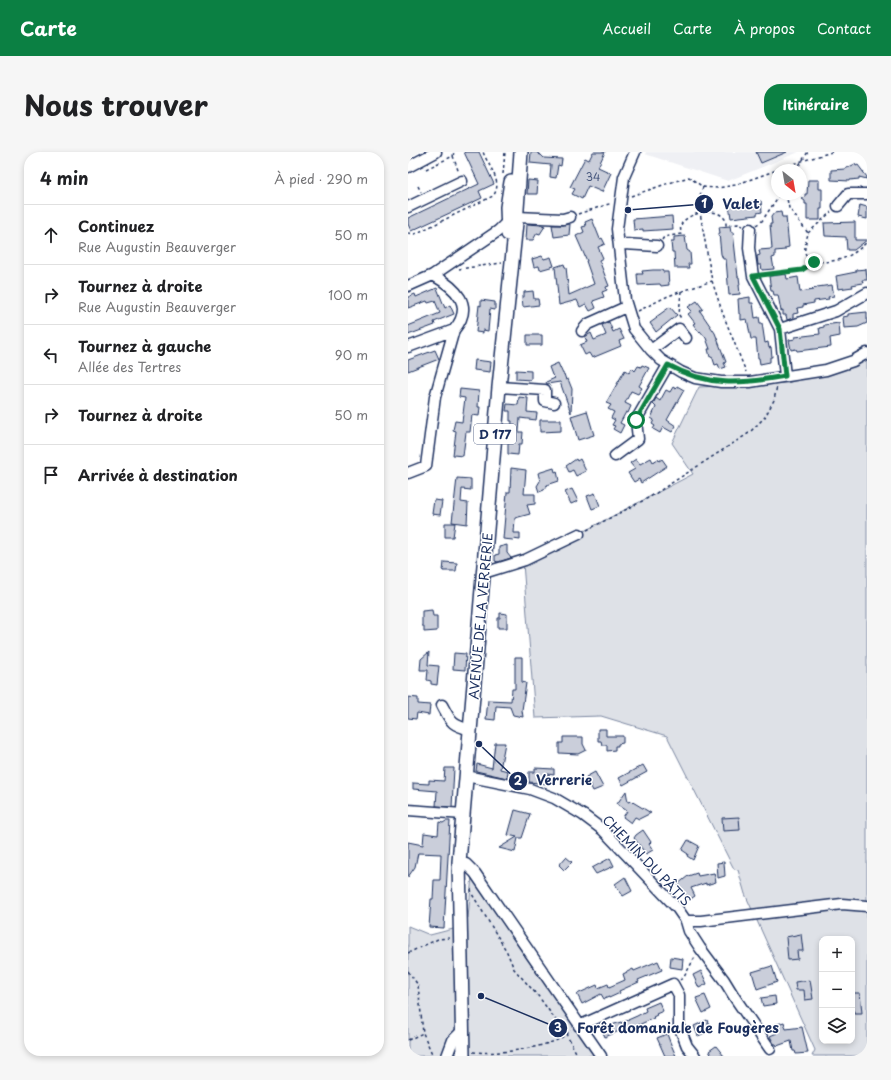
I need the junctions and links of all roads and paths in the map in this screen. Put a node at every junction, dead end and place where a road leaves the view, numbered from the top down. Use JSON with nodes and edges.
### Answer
{"nodes":[{"id":1,"x":436,"y":152,"type":"edge"},
{"id":2,"x":454,"y":152,"type":"edge"},
{"id":3,"x":483,"y":152,"type":"edge"},
{"id":4,"x":513,"y":152,"type":"edge"},
{"id":5,"x":522,"y":152,"type":"edge"},
{"id":6,"x":635,"y":152,"type":"edge"},
{"id":7,"x":808,"y":152,"type":"edge"},
{"id":8,"x":832,"y":152,"type":"edge"},
{"id":9,"x":453,"y":156,"type":"junction"},
{"id":10,"x":802,"y":161,"type":"junction"},
{"id":11,"x":800,"y":164,"type":"edge"},
{"id":12,"x":408,"y":167,"type":"edge"},
{"id":13,"x":426,"y":169,"type":"dead end"},
{"id":14,"x":462,"y":181,"type":"joint"},
{"id":15,"x":703,"y":187,"type":"junction"},
{"id":16,"x":867,"y":194,"type":"edge"},
{"id":17,"x":620,"y":200,"type":"junction"},
{"id":18,"x":776,"y":200,"type":"edge"},
{"id":19,"x":787,"y":200,"type":"edge"},
{"id":20,"x":838,"y":206,"type":"joint"},
{"id":21,"x":408,"y":207,"type":"edge"},
{"id":22,"x":700,"y":212,"type":"junction"},
{"id":23,"x":570,"y":217,"type":"joint"},
{"id":24,"x":512,"y":219,"type":"junction"},
{"id":25,"x":750,"y":229,"type":"junction"},
{"id":26,"x":408,"y":233,"type":"edge"},
{"id":27,"x":808,"y":233,"type":"junction"},
{"id":28,"x":867,"y":242,"type":"edge"},
{"id":29,"x":619,"y":246,"type":"junction"},
{"id":30,"x":657,"y":246,"type":"joint"},
{"id":31,"x":508,"y":262,"type":"junction"},
{"id":32,"x":814,"y":262,"type":"junction"},
{"id":33,"x":459,"y":269,"type":"dead end"},
{"id":34,"x":433,"y":275,"type":"junction"},
{"id":35,"x":753,"y":276,"type":"junction"},
{"id":36,"x":712,"y":281,"type":"junction"},
{"id":37,"x":408,"y":286,"type":"edge"},
{"id":38,"x":681,"y":291,"type":"junction"},
{"id":39,"x":867,"y":293,"type":"edge"},
{"id":40,"x":508,"y":296,"type":"junction"},
{"id":41,"x":628,"y":312,"type":"junction"},
{"id":42,"x":780,"y":329,"type":"junction"},
{"id":43,"x":454,"y":330,"type":"junction"},
{"id":44,"x":678,"y":330,"type":"junction"},
{"id":45,"x":582,"y":331,"type":"dead end"},
{"id":46,"x":686,"y":338,"type":"dead end"},
{"id":47,"x":408,"y":347,"type":"edge"},
{"id":48,"x":651,"y":350,"type":"junction"},
{"id":49,"x":867,"y":353,"type":"edge"},
{"id":50,"x":668,"y":365,"type":"junction"},
{"id":51,"x":782,"y":377,"type":"junction"},
{"id":52,"x":750,"y":382,"type":"junction"},
{"id":53,"x":499,"y":387,"type":"junction"},
{"id":54,"x":554,"y":403,"type":"dead end"},
{"id":55,"x":615,"y":456,"type":"dead end"},
{"id":56,"x":408,"y":473,"type":"edge"},
{"id":57,"x":579,"y":534,"type":"joint"},
{"id":58,"x":484,"y":571,"type":"junction"},
{"id":59,"x":442,"y":705,"type":"dead end"},
{"id":60,"x":471,"y":730,"type":"junction"},
{"id":61,"x":466,"y":776,"type":"junction"},
{"id":62,"x":408,"y":810,"type":"edge"},
{"id":63,"x":463,"y":814,"type":"junction"},
{"id":64,"x":459,"y":862,"type":"junction"},
{"id":65,"x":470,"y":887,"type":"dead end"},
{"id":66,"x":867,"y":906,"type":"edge"},
{"id":67,"x":686,"y":921,"type":"junction"},
{"id":68,"x":460,"y":937,"type":"junction"},
{"id":69,"x":700,"y":948,"type":"junction"},
{"id":70,"x":408,"y":953,"type":"edge"},
{"id":71,"x":408,"y":971,"type":"edge"},
{"id":72,"x":673,"y":984,"type":"junction"},
{"id":73,"x":579,"y":1026,"type":"junction"},
{"id":74,"x":462,"y":1031,"type":"junction"},
{"id":75,"x":424,"y":1033,"type":"junction"},
{"id":76,"x":566,"y":1034,"type":"junction"},
{"id":77,"x":408,"y":1040,"type":"edge"},
{"id":78,"x":770,"y":1049,"type":"dead end"},
{"id":79,"x":463,"y":1054,"type":"edge"},
{"id":80,"x":433,"y":1056,"type":"edge"},
{"id":81,"x":447,"y":1056,"type":"edge"},
{"id":82,"x":578,"y":1056,"type":"edge"},
{"id":83,"x":601,"y":1056,"type":"edge"},
{"id":84,"x":695,"y":1056,"type":"edge"}],
"edges":[{"from":1,"to":12,"type":"street"},
{"from":2,"to":9,"type":"path"},
{"from":3,"to":26,"type":"path"},
{"from":4,"to":24,"type":"main road","name":"AVENUE DE LA VERRERIE","number":"D 177"},
{"from":5,"to":24,"type":"main road","name":"AVENUE DE LA VERRERIE","number":"D 177"},
{"from":6,"to":17,"type":"street"},
{"from":7,"to":10,"type":"path"},
{"from":8,"to":10,"type":"path"},
{"from":9,"to":13,"type":"path"},
{"from":9,"to":14,"type":"path"},
{"from":10,"to":11,"type":"path"},
{"from":10,"to":15,"type":"path"},
{"from":14,"to":21,"type":"street"},
{"from":15,"to":17,"type":"path"},
{"from":15,"to":22,"type":"path"},
{"from":16,"to":20,"type":"street"},
{"from":17,"to":23,"type":"path"},
{"from":17,"to":29,"type":"street"},
{"from":18,"to":25,"type":"path"},
{"from":19,"to":27,"type":"path"},
{"from":20,"to":27,"type":"path"},
{"from":22,"to":25,"type":"path"},
{"from":22,"to":30,"type":"path"},
{"from":22,"to":36,"type":"path"},
{"from":23,"to":24,"type":"street"},
{"from":24,"to":31,"type":"main road","name":"AVENUE DE LA VERRERIE","number":"D 177"},
{"from":24,"to":34,"type":"street"},
{"from":24,"to":40,"type":"main road","name":"AVENUE DE LA VERRERIE","number":"D 177"},
{"from":25,"to":35,"type":"street"},
{"from":27,"to":32,"type":"path"},
{"from":28,"to":32,"type":"path"},
{"from":29,"to":30,"type":"street"},
{"from":29,"to":41,"type":"street"},
{"from":31,"to":33,"type":"path"},
{"from":31,"to":40,"type":"main road","name":"AVENUE DE LA VERRERIE","number":"D 177"},
{"from":32,"to":35,"type":"path"},
{"from":34,"to":37,"type":"street"},
{"from":34,"to":43,"type":"street"},
{"from":35,"to":42,"type":"street"},
{"from":36,"to":38,"type":"path"},
{"from":36,"to":52,"type":"path"},
{"from":38,"to":41,"type":"path"},
{"from":38,"to":44,"type":"path"},
{"from":39,"to":42,"type":"street"},
{"from":40,"to":53,"type":"main road","name":"AVENUE DE LA VERRERIE","number":"D 177"},
{"from":41,"to":45,"type":"street"},
{"from":41,"to":48,"type":"street"},
{"from":42,"to":51,"type":"street"},
{"from":43,"to":47,"type":"street"},
{"from":43,"to":56,"type":"street"},
{"from":44,"to":46,"type":"street"},
{"from":44,"to":48,"type":"street"},
{"from":48,"to":50,"type":"street"},
{"from":49,"to":51,"type":"street"},
{"from":50,"to":52,"type":"street"},
{"from":50,"to":55,"type":"street"},
{"from":51,"to":52,"type":"street"},
{"from":51,"to":57,"type":"path"},
{"from":53,"to":54,"type":"street"},
{"from":53,"to":58,"type":"main road","name":"AVENUE DE LA VERRERIE","number":"D 177"},
{"from":57,"to":58,"type":"street"},
{"from":58,"to":60,"type":"main road","name":"AVENUE DE LA VERRERIE","number":"D 177"},
{"from":59,"to":60,"type":"street"},
{"from":60,"to":61,"type":"main road","name":"AVENUE DE LA VERRERIE","number":"D 177"},
{"from":61,"to":63,"type":"main road","name":"AVENUE DE LA VERRERIE","number":"D 177"},
{"from":61,"to":67,"type":"street","name":"CHEMIN DU PÂTIS"},
{"from":62,"to":63,"type":"street"},
{"from":63,"to":64,"type":"main road","name":"AVENUE DE LA VERRERIE","number":"D 177"},
{"from":64,"to":68,"type":"main road","name":"AVENUE DE LA VERRERIE","number":"D 177"},
{"from":64,"to":73,"type":"street"},
{"from":65,"to":76,"type":"path"},
{"from":66,"to":67,"type":"street"},
{"from":67,"to":69,"type":"street","name":"CHEMIN DU PÂTIS"},
{"from":68,"to":70,"type":"path"},
{"from":68,"to":74,"type":"main road","number":"D 177"},
{"from":69,"to":72,"type":"path"},
{"from":69,"to":78,"type":"street","name":"CHEMIN DU PÂTIS"},
{"from":71,"to":75,"type":"path"},
{"from":72,"to":73,"type":"street"},
{"from":72,"to":84,"type":"street"},
{"from":73,"to":76,"type":"path"},
{"from":73,"to":83,"type":"street"},
{"from":74,"to":79,"type":"main road","number":"D 177"},
{"from":74,"to":81,"type":"street"},
{"from":75,"to":77,"type":"path"},
{"from":75,"to":80,"type":"path"},
{"from":76,"to":79,"type":"path"},
{"from":76,"to":82,"type":"path"}]}
